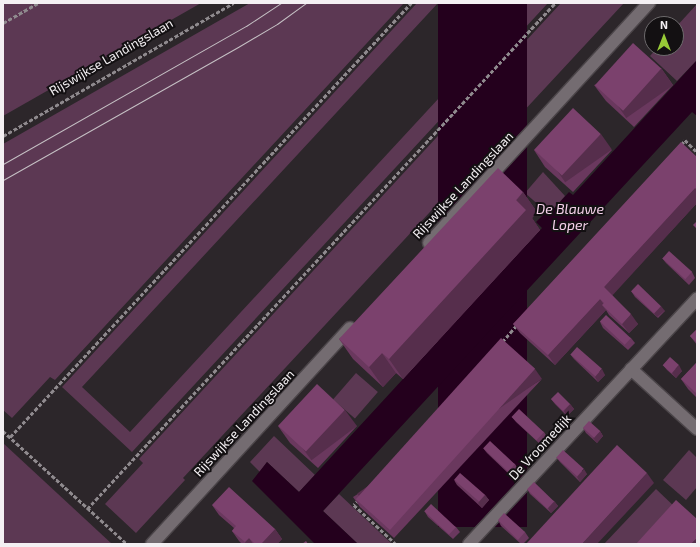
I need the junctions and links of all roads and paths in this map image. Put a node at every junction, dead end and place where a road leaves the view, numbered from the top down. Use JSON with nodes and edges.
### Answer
{"nodes":[{"id":1,"x":38,"y":3,"type":"edge"},
{"id":2,"x":233,"y":3,"type":"edge"},
{"id":3,"x":411,"y":3,"type":"edge"},
{"id":4,"x":555,"y":3,"type":"edge"},
{"id":5,"x":649,"y":3,"type":"edge"},
{"id":6,"x":3,"y":23,"type":"edge"},
{"id":7,"x":3,"y":136,"type":"edge"},
{"id":8,"x":680,"y":146,"type":"edge"},
{"id":9,"x":697,"y":152,"type":"edge"},
{"id":10,"x":422,"y":250,"type":"edge"},
{"id":11,"x":697,"y":299,"type":"edge"},
{"id":12,"x":357,"y":320,"type":"edge"},
{"id":13,"x":520,"y":322,"type":"edge"},
{"id":14,"x":498,"y":346,"type":"edge"},
{"id":15,"x":631,"y":369,"type":"junction"},
{"id":16,"x":697,"y":429,"type":"edge"},
{"id":17,"x":3,"y":431,"type":"edge"},
{"id":18,"x":10,"y":438,"type":"junction"},
{"id":19,"x":360,"y":499,"type":"edge"},
{"id":20,"x":87,"y":509,"type":"junction"},
{"id":21,"x":127,"y":544,"type":"edge"},
{"id":22,"x":152,"y":544,"type":"edge"},
{"id":23,"x":396,"y":544,"type":"edge"},
{"id":24,"x":469,"y":544,"type":"edge"}],
"edges":[{"from":1,"to":6,"type":"path"},
{"from":2,"to":7,"type":"path","name":"Rijswijkse Landingslaan"},
{"from":3,"to":18,"type":"path"},
{"from":4,"to":20,"type":"path"},
{"from":5,"to":10,"type":"street","name":"Rijswijkse Landingslaan"},
{"from":8,"to":9,"type":"path"},
{"from":11,"to":15,"type":"street","name":"De Vroomedijk"},
{"from":12,"to":22,"type":"street","name":"Rijswijkse Landingslaan"},
{"from":13,"to":14,"type":"path"},
{"from":15,"to":16,"type":"street"},
{"from":15,"to":24,"type":"street","name":"De Vroomedijk"},
{"from":17,"to":18,"type":"path"},
{"from":18,"to":20,"type":"path"},
{"from":19,"to":23,"type":"path"},
{"from":20,"to":21,"type":"path"}]}
